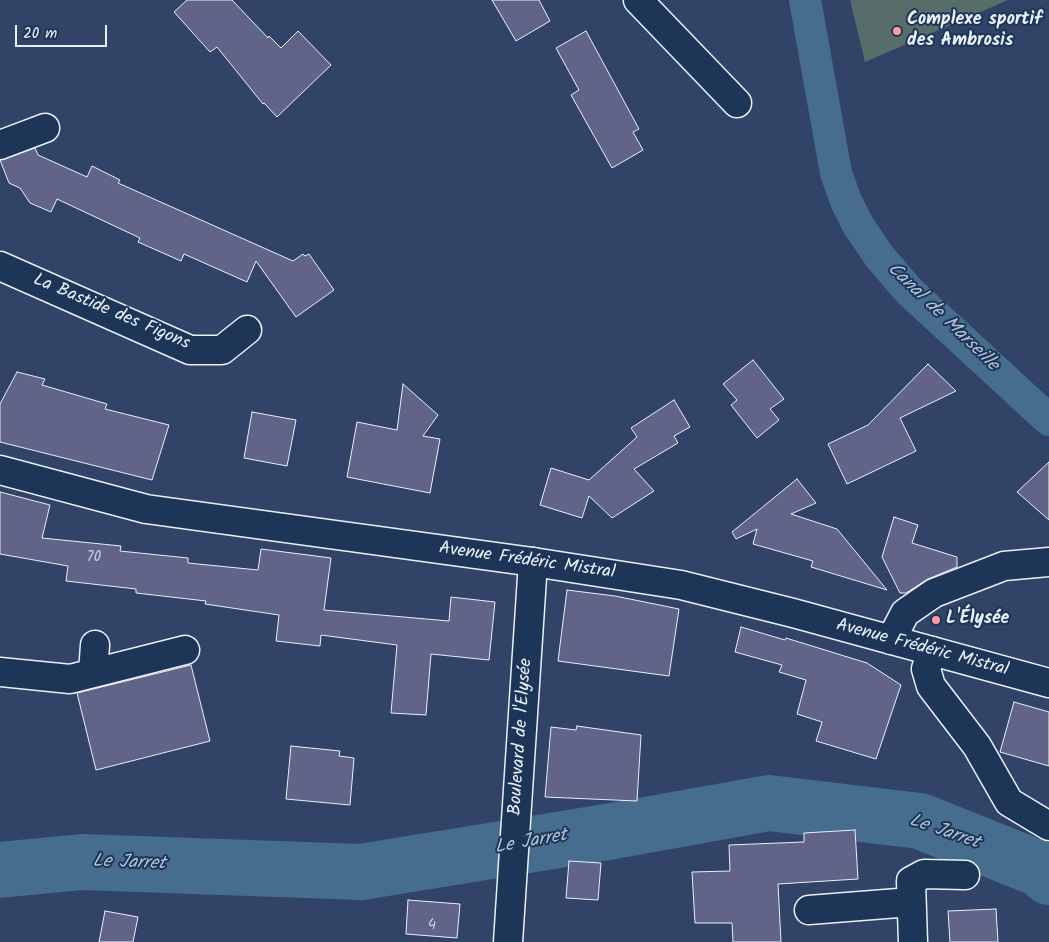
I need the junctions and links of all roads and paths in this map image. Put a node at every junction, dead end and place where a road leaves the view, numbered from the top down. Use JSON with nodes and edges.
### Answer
{"nodes":[{"id":1,"x":638,"y":0,"type":"edge"},
{"id":2,"x":737,"y":103,"type":"dead end"},
{"id":3,"x":44,"y":128,"type":"dead end"},
{"id":4,"x":0,"y":145,"type":"edge"},
{"id":5,"x":0,"y":266,"type":"edge"},
{"id":6,"x":247,"y":330,"type":"dead end"},
{"id":7,"x":0,"y":470,"type":"edge"},
{"id":8,"x":533,"y":562,"type":"junction"},
{"id":9,"x":1049,"y":562,"type":"edge"},
{"id":10,"x":891,"y":640,"type":"junction"},
{"id":11,"x":175,"y":645,"type":"dead end"},
{"id":12,"x":95,"y":646,"type":"dead end"},
{"id":13,"x":932,"y":651,"type":"junction"},
{"id":14,"x":0,"y":672,"type":"edge"},
{"id":15,"x":93,"y":673,"type":"junction"},
{"id":16,"x":1049,"y":683,"type":"edge"},
{"id":17,"x":1049,"y":826,"type":"edge"},
{"id":18,"x":964,"y":875,"type":"dead end"},
{"id":19,"x":910,"y":902,"type":"junction"},
{"id":20,"x":809,"y":910,"type":"dead end"},
{"id":21,"x":508,"y":942,"type":"edge"},
{"id":22,"x":913,"y":942,"type":"edge"}],
"edges":[{"from":1,"to":2,"type":"street"},
{"from":3,"to":4,"type":"street"},
{"from":5,"to":6,"type":"street","name":"La Bastide des Figons"},
{"from":7,"to":8,"type":"street","name":"Avenue Frédéric Mistral"},
{"from":8,"to":10,"type":"street","name":"Avenue Frédéric Mistral"},
{"from":8,"to":21,"type":"street","name":"Boulevard de l'Elysée"},
{"from":9,"to":10,"type":"street"},
{"from":10,"to":13,"type":"street","name":"Avenue Frédéric Mistral"},
{"from":11,"to":15,"type":"street"},
{"from":12,"to":15,"type":"street"},
{"from":13,"to":16,"type":"street","name":"Avenue Frédéric Mistral"},
{"from":13,"to":17,"type":"street"},
{"from":14,"to":15,"type":"street"},
{"from":18,"to":19,"type":"street"},
{"from":19,"to":20,"type":"street"},
{"from":19,"to":22,"type":"street"}]}
